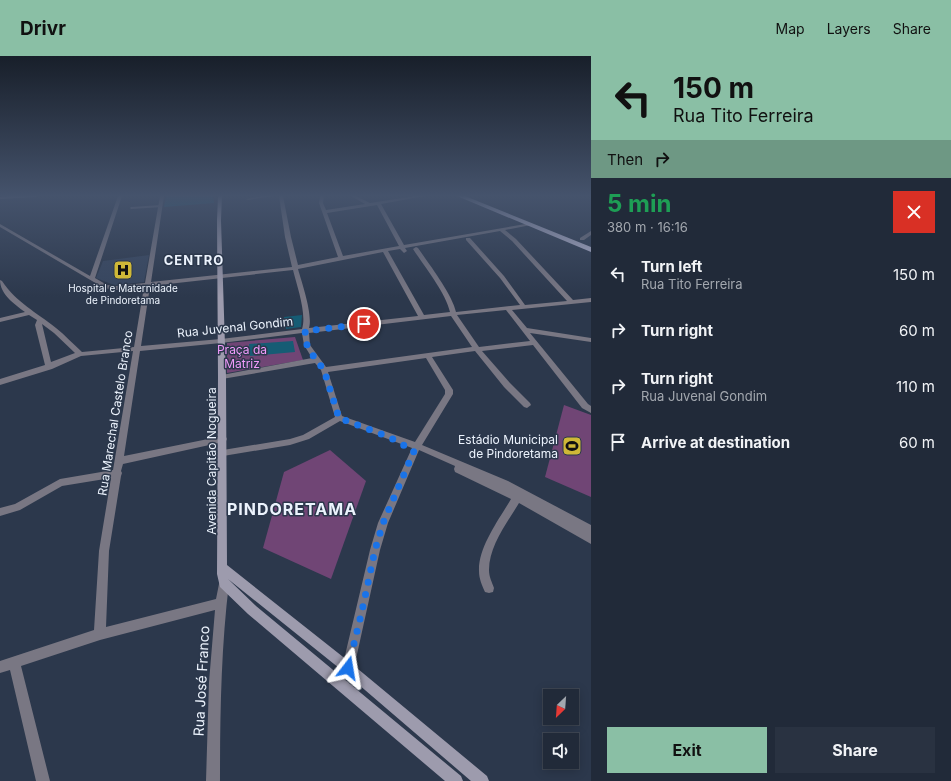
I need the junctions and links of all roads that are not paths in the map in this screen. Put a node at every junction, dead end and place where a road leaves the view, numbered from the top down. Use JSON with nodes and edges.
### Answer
{"nodes":[{"id":1,"x":8,"y":230,"type":"edge"},
{"id":2,"x":109,"y":230,"type":"edge"},
{"id":3,"x":157,"y":230,"type":"edge"},
{"id":4,"x":219,"y":230,"type":"edge"},
{"id":5,"x":287,"y":230,"type":"edge"},
{"id":6,"x":331,"y":230,"type":"edge"},
{"id":7,"x":392,"y":230,"type":"edge"},
{"id":8,"x":507,"y":230,"type":"edge"},
{"id":9,"x":516,"y":230,"type":"edge"},
{"id":10,"x":542,"y":230,"type":"edge"},
{"id":11,"x":559,"y":230,"type":"edge"},
{"id":12,"x":503,"y":231,"type":"junction"},
{"id":13,"x":591,"y":233,"type":"edge"},
{"id":14,"x":468,"y":239,"type":"junction"},
{"id":15,"x":582,"y":239,"type":"junction"},
{"id":16,"x":438,"y":243,"type":"junction"},
{"id":17,"x":591,"y":243,"type":"edge"},
{"id":18,"x":416,"y":249,"type":"junction"},
{"id":19,"x":403,"y":250,"type":"junction"},
{"id":20,"x":591,"y":250,"type":"edge"},
{"id":21,"x":386,"y":253,"type":"junction"},
{"id":22,"x":341,"y":258,"type":"junction"},
{"id":23,"x":297,"y":269,"type":"junction"},
{"id":24,"x":219,"y":276,"type":"junction"},
{"id":25,"x":92,"y":279,"type":"junction"},
{"id":26,"x":0,"y":282,"type":"edge"},
{"id":27,"x":148,"y":284,"type":"junction"},
{"id":28,"x":591,"y":300,"type":"edge"},
{"id":29,"x":572,"y":302,"type":"junction"},
{"id":30,"x":524,"y":307,"type":"junction"},
{"id":31,"x":508,"y":309,"type":"junction"},
{"id":32,"x":28,"y":313,"type":"junction"},
{"id":33,"x":454,"y":315,"type":"junction"},
{"id":34,"x":422,"y":318,"type":"junction"},
{"id":35,"x":0,"y":320,"type":"edge"},
{"id":36,"x":40,"y":320,"type":"junction"},
{"id":37,"x":525,"y":330,"type":"junction"},
{"id":38,"x":305,"y":331,"type":"junction"},
{"id":39,"x":591,"y":340,"type":"edge"},
{"id":40,"x":221,"y":341,"type":"junction"},
{"id":41,"x":536,"y":343,"type":"junction"},
{"id":42,"x":138,"y":348,"type":"junction"},
{"id":43,"x":477,"y":349,"type":"junction"},
{"id":44,"x":80,"y":354,"type":"junction"},
{"id":45,"x":428,"y":356,"type":"junction"},
{"id":46,"x":316,"y":360,"type":"junction"},
{"id":47,"x":49,"y":367,"type":"junction"},
{"id":48,"x":324,"y":370,"type":"junction"},
{"id":49,"x":222,"y":376,"type":"junction"},
{"id":50,"x":0,"y":382,"type":"edge"},
{"id":51,"x":527,"y":405,"type":"dead end"},
{"id":52,"x":591,"y":410,"type":"edge"},
{"id":53,"x":339,"y":418,"type":"junction"},
{"id":54,"x":223,"y":439,"type":"junction"},
{"id":55,"x":416,"y":448,"type":"junction"},
{"id":56,"x":223,"y":453,"type":"junction"},
{"id":57,"x":118,"y":461,"type":"junction"},
{"id":58,"x":118,"y":473,"type":"junction"},
{"id":59,"x":517,"y":498,"type":"junction"},
{"id":60,"x":0,"y":512,"type":"edge"},
{"id":61,"x":591,"y":530,"type":"edge"},
{"id":62,"x":591,"y":539,"type":"edge"},
{"id":63,"x":223,"y":568,"type":"junction"},
{"id":64,"x":224,"y":582,"type":"junction"},
{"id":65,"x":488,"y":588,"type":"dead end"},
{"id":66,"x":221,"y":603,"type":"junction"},
{"id":67,"x":100,"y":634,"type":"junction"},
{"id":68,"x":14,"y":662,"type":"junction"},
{"id":69,"x":0,"y":667,"type":"edge"},
{"id":70,"x":348,"y":668,"type":"junction"},
{"id":71,"x":211,"y":778,"type":"edge"},
{"id":72,"x":43,"y":781,"type":"edge"},
{"id":73,"x":456,"y":781,"type":"edge"},
{"id":74,"x":482,"y":781,"type":"edge"}],
"edges":[{"from":1,"to":25,"type":"street"},
{"from":2,"to":25,"type":"street"},
{"from":3,"to":27,"type":"street","name":"Rua Marechal Castelo Branco"},
{"from":4,"to":24,"type":"main road","name":"Avenida Capitão Nogueira"},
{"from":5,"to":23,"type":"street"},
{"from":6,"to":22,"type":"street"},
{"from":7,"to":19,"type":"street"},
{"from":8,"to":12,"type":"street"},
{"from":9,"to":12,"type":"street"},
{"from":10,"to":20,"type":"highway"},
{"from":11,"to":15,"type":"highway"},
{"from":12,"to":14,"type":"street"},
{"from":12,"to":16,"type":"street"},
{"from":12,"to":29,"type":"street"},
{"from":13,"to":15,"type":"street"},
{"from":14,"to":16,"type":"street"},
{"from":14,"to":30,"type":"street"},
{"from":15,"to":17,"type":"highway"},
{"from":16,"to":18,"type":"street"},
{"from":16,"to":19,"type":"street"},
{"from":18,"to":19,"type":"street"},
{"from":18,"to":33,"type":"street"},
{"from":19,"to":21,"type":"street"},
{"from":21,"to":22,"type":"street"},
{"from":21,"to":23,"type":"street"},
{"from":21,"to":34,"type":"street"},
{"from":22,"to":23,"type":"street"},
{"from":23,"to":24,"type":"street"},
{"from":23,"to":38,"type":"street"},
{"from":24,"to":27,"type":"street"},
{"from":24,"to":40,"type":"main road","name":"Avenida Capitão Nogueira"},
{"from":25,"to":27,"type":"street"},
{"from":26,"to":32,"type":"street"},
{"from":27,"to":42,"type":"street","name":"Rua Marechal Castelo Branco"},
{"from":28,"to":29,"type":"street","name":"Rua Juvenal Gondim"},
{"from":29,"to":30,"type":"street","name":"Rua Juvenal Gondim"},
{"from":30,"to":31,"type":"street","name":"Rua Juvenal Gondim"},
{"from":31,"to":33,"type":"street","name":"Rua Juvenal Gondim"},
{"from":31,"to":37,"type":"street"},
{"from":32,"to":35,"type":"street"},
{"from":32,"to":36,"type":"street"},
{"from":33,"to":34,"type":"street","name":"Rua Juvenal Gondim"},
{"from":33,"to":43,"type":"street"},
{"from":34,"to":38,"type":"street","name":"Rua Juvenal Gondim"},
{"from":36,"to":44,"type":"street"},
{"from":36,"to":47,"type":"street"},
{"from":37,"to":39,"type":"street"},
{"from":37,"to":41,"type":"street"},
{"from":38,"to":40,"type":"street","name":"Rua Juvenal Gondim"},
{"from":38,"to":46,"type":"street"},
{"from":40,"to":42,"type":"street","name":"Rua Juvenal Gondim"},
{"from":40,"to":49,"type":"main road","name":"Avenida Capitão Nogueira"},
{"from":41,"to":43,"type":"street"},
{"from":41,"to":52,"type":"street"},
{"from":42,"to":44,"type":"street","name":"Rua Juvenal Gondim"},
{"from":42,"to":57,"type":"street","name":"Rua Marechal Castelo Branco"},
{"from":43,"to":45,"type":"street"},
{"from":43,"to":51,"type":"street"},
{"from":44,"to":47,"type":"street","name":"Rua Juvenal Gondim"},
{"from":45,"to":48,"type":"street"},
{"from":45,"to":55,"type":"street"},
{"from":46,"to":48,"type":"street"},
{"from":46,"to":49,"type":"street"},
{"from":47,"to":50,"type":"street","name":"Rua Juvenal Gondim"},
{"from":48,"to":53,"type":"street"},
{"from":49,"to":54,"type":"main road","name":"Avenida Capitão Nogueira"},
{"from":53,"to":55,"type":"street"},
{"from":53,"to":56,"type":"street"},
{"from":54,"to":56,"type":"main road","name":"Avenida Capitão Nogueira"},
{"from":54,"to":57,"type":"street"},
{"from":55,"to":59,"type":"street"},
{"from":55,"to":61,"type":"street"},
{"from":55,"to":70,"type":"street"},
{"from":56,"to":63,"type":"main road","name":"Avenida Capitão Nogueira"},
{"from":57,"to":58,"type":"street","name":"Rua Marechal Castelo Branco"},
{"from":58,"to":60,"type":"street"},
{"from":58,"to":67,"type":"street","name":"Rua Marechal Castelo Branco"},
{"from":59,"to":62,"type":"street"},
{"from":59,"to":65,"type":"street"},
{"from":63,"to":64,"type":"main road","name":"Avenida Capitão Nogueira"},
{"from":63,"to":70,"type":"main road"},
{"from":64,"to":66,"type":"street","name":"Rua José Franco"},
{"from":64,"to":73,"type":"main road"},
{"from":66,"to":67,"type":"street"},
{"from":66,"to":71,"type":"street","name":"Rua José Franco"},
{"from":67,"to":68,"type":"street"},
{"from":68,"to":69,"type":"street"},
{"from":68,"to":72,"type":"street"},
{"from":70,"to":74,"type":"main road"}]}
